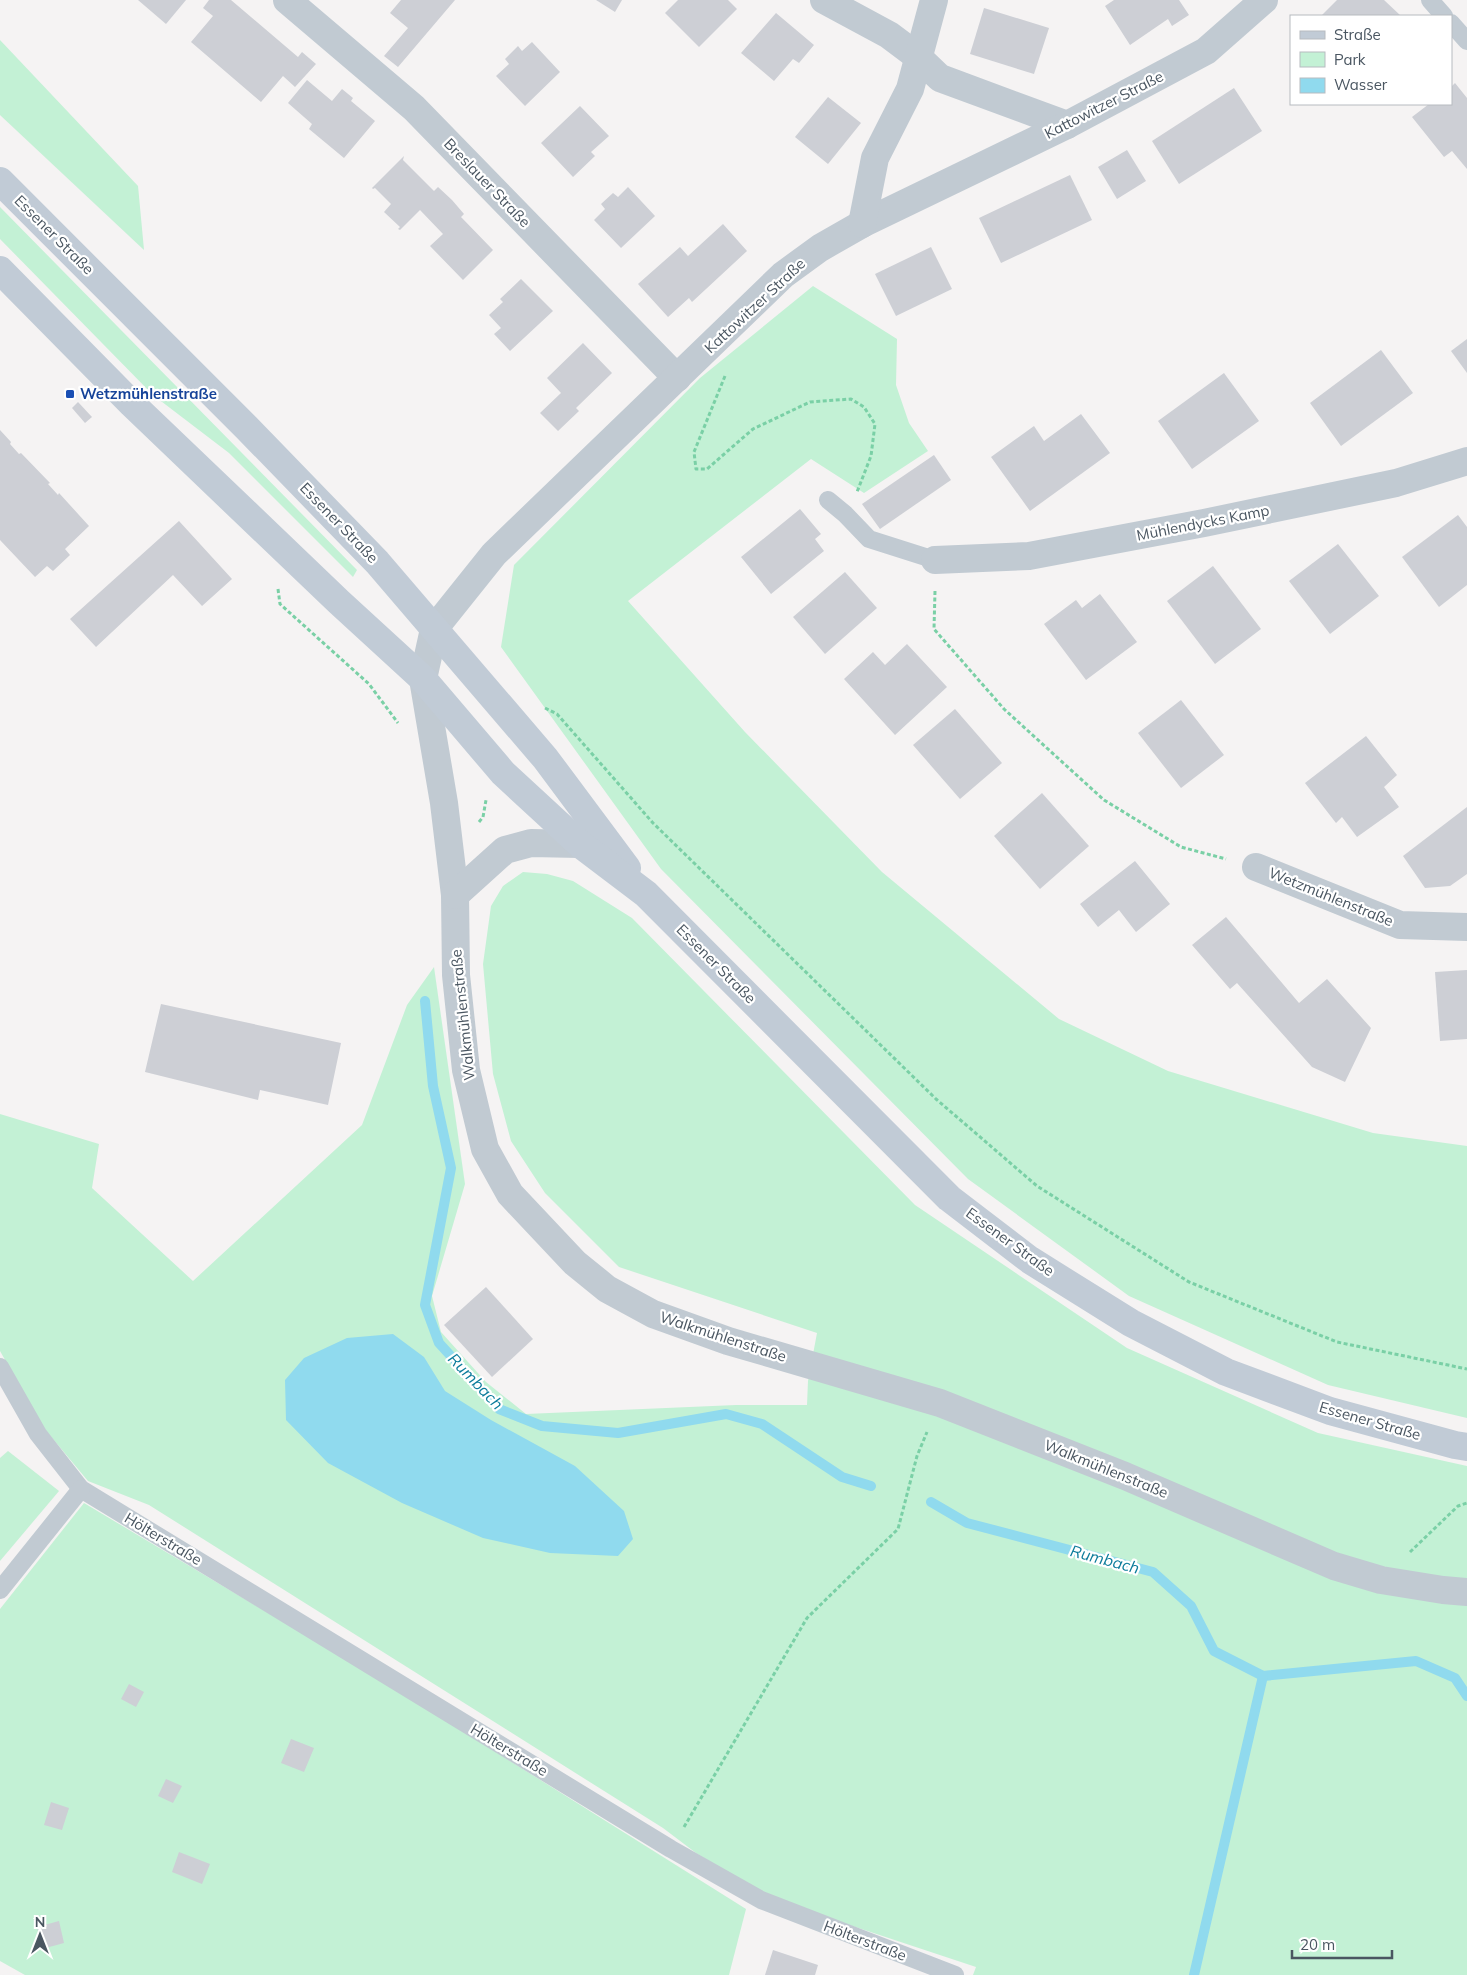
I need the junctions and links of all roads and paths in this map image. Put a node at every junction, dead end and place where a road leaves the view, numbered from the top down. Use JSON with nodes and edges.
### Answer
{"nodes":[{"id":1,"x":287,"y":0,"type":"edge"},
{"id":2,"x":824,"y":0,"type":"edge"},
{"id":3,"x":934,"y":0,"type":"edge"},
{"id":4,"x":1264,"y":0,"type":"edge"},
{"id":5,"x":1430,"y":0,"type":"edge"},
{"id":6,"x":1443,"y":15,"type":"edge"},
{"id":7,"x":1452,"y":24,"type":"edge"},
{"id":8,"x":1467,"y":41,"type":"edge"},
{"id":9,"x":917,"y":56,"type":"junction"},
{"id":10,"x":1068,"y":125,"type":"junction"},
{"id":11,"x":0,"y":181,"type":"edge"},
{"id":12,"x":862,"y":224,"type":"junction"},
{"id":13,"x":0,"y":270,"type":"edge"},
{"id":14,"x":726,"y":373,"type":"dead end"},
{"id":15,"x":677,"y":378,"type":"junction"},
{"id":16,"x":1467,"y":461,"type":"edge"},
{"id":17,"x":828,"y":500,"type":"dead end"},
{"id":18,"x":845,"y":514,"type":"junction"},
{"id":19,"x":936,"y":560,"type":"junction"},
{"id":20,"x":280,"y":604,"type":"dead end"},
{"id":21,"x":434,"y":629,"type":"junction"},
{"id":22,"x":423,"y":679,"type":"junction"},
{"id":23,"x":557,"y":714,"type":"dead end"},
{"id":24,"x":401,"y":727,"type":"dead end"},
{"id":25,"x":580,"y":844,"type":"junction"},
{"id":26,"x":1256,"y":867,"type":"joint"},
{"id":27,"x":646,"y":894,"type":"junction"},
{"id":28,"x":455,"y":895,"type":"junction"},
{"id":29,"x":1467,"y":927,"type":"edge"},
{"id":30,"x":0,"y":1367,"type":"edge"},
{"id":31,"x":1467,"y":1369,"type":"edge"},
{"id":32,"x":1467,"y":1447,"type":"edge"},
{"id":33,"x":917,"y":1456,"type":"dead end"},
{"id":34,"x":81,"y":1488,"type":"junction"},
{"id":35,"x":1467,"y":1503,"type":"edge"},
{"id":36,"x":1381,"y":1580,"type":"junction"},
{"id":37,"x":0,"y":1590,"type":"edge"},
{"id":38,"x":1467,"y":1592,"type":"edge"},
{"id":39,"x":671,"y":1849,"type":"junction"},
{"id":40,"x":955,"y":1975,"type":"edge"}],
"edges":[{"from":1,"to":15,"type":"street","name":"Breslauer Straße"},
{"from":2,"to":9,"type":"street"},
{"from":3,"to":9,"type":"street"},
{"from":4,"to":10,"type":"street","name":"Kattowitzer Straße"},
{"from":5,"to":6,"type":"lane"},
{"from":7,"to":8,"type":"lane"},
{"from":9,"to":10,"type":"street"},
{"from":9,"to":12,"type":"street"},
{"from":10,"to":12,"type":"street","name":"Kattowitzer Straße"},
{"from":11,"to":21,"type":"main road","name":"Essener Straße"},
{"from":12,"to":15,"type":"street","name":"Kattowitzer Straße"},
{"from":13,"to":22,"type":"main road","name":"Essener Straße"},
{"from":14,"to":18,"type":"path"},
{"from":15,"to":21,"type":"street","name":"Kattowitzer Straße"},
{"from":16,"to":19,"type":"street","name":"Mühlendycks Kamp"},
{"from":17,"to":18,"type":"lane"},
{"from":18,"to":19,"type":"lane"},
{"from":19,"to":26,"type":"path"},
{"from":20,"to":24,"type":"path"},
{"from":21,"to":22,"type":"street","name":"Kattowitzer Straße"},
{"from":21,"to":27,"type":"main road","name":"Essener Straße"},
{"from":22,"to":25,"type":"main road","name":"Essener Straße"},
{"from":22,"to":28,"type":"street","name":"Walkmühlenstraße"},
{"from":23,"to":31,"type":"path"},
{"from":25,"to":27,"type":"main road","name":"Essener Straße"},
{"from":25,"to":28,"type":"street"},
{"from":26,"to":29,"type":"street","name":"Wetzmühlenstraße"},
{"from":27,"to":32,"type":"main road","name":"Essener Straße"},
{"from":28,"to":36,"type":"street","name":"Walkmühlenstraße"},
{"from":30,"to":34,"type":"lane","name":"Hölterstraße"},
{"from":33,"to":39,"type":"path"},
{"from":34,"to":37,"type":"lane"},
{"from":34,"to":39,"type":"lane","name":"Hölterstraße"},
{"from":35,"to":36,"type":"path"},
{"from":36,"to":38,"type":"street","name":"Walkmühlenstraße"},
{"from":39,"to":40,"type":"lane","name":"Hölterstraße"}]}
